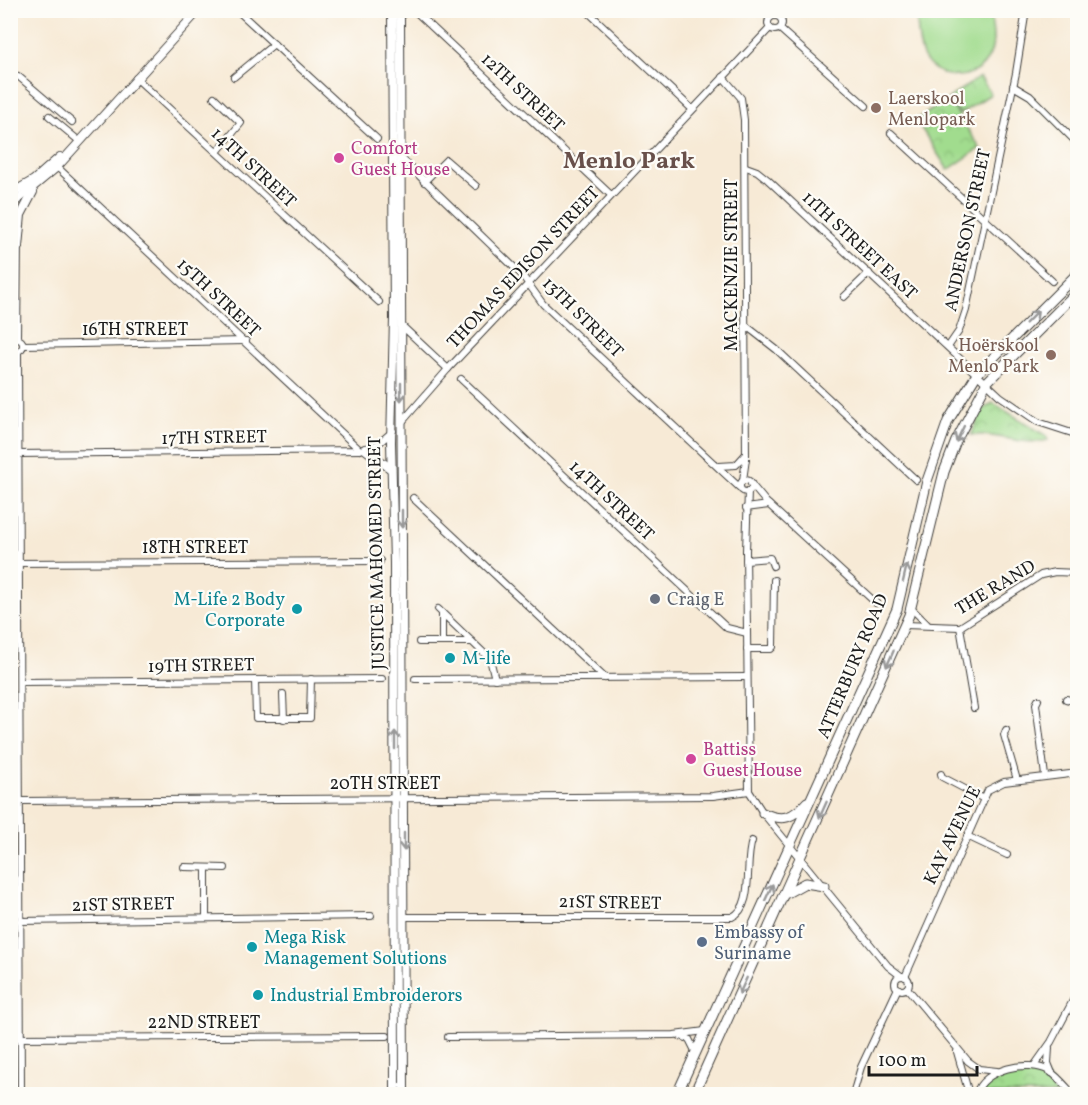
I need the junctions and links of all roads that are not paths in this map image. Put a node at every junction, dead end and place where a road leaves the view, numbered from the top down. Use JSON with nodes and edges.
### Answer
{"nodes":[{"id":1,"x":199,"y":10,"type":"edge"},
{"id":2,"x":237,"y":10,"type":"edge"},
{"id":3,"x":392,"y":10,"type":"edge"},
{"id":4,"x":400,"y":10,"type":"edge"},
{"id":5,"x":414,"y":10,"type":"edge"},
{"id":6,"x":586,"y":10,"type":"edge"},
{"id":7,"x":762,"y":10,"type":"edge"},
{"id":8,"x":787,"y":10,"type":"edge"},
{"id":9,"x":1026,"y":10,"type":"edge"},
{"id":10,"x":770,"y":18,"type":"junction"},
{"id":11,"x":781,"y":18,"type":"junction"},
{"id":12,"x":771,"y":28,"type":"junction"},
{"id":13,"x":780,"y":29,"type":"junction"},
{"id":14,"x":274,"y":44,"type":"junction"},
{"id":15,"x":18,"y":76,"type":"dead end"},
{"id":16,"x":723,"y":77,"type":"junction"},
{"id":17,"x":136,"y":78,"type":"junction"},
{"id":18,"x":234,"y":78,"type":"dead end"},
{"id":19,"x":1013,"y":87,"type":"junction"},
{"id":20,"x":214,"y":97,"type":"dead end"},
{"id":21,"x":866,"y":106,"type":"dead end"},
{"id":22,"x":692,"y":109,"type":"junction"},
{"id":23,"x":60,"y":111,"type":"junction"},
{"id":24,"x":72,"y":122,"type":"dead end"},
{"id":25,"x":891,"y":133,"type":"dead end"},
{"id":26,"x":377,"y":139,"type":"dead end"},
{"id":27,"x":77,"y":141,"type":"junction"},
{"id":28,"x":1077,"y":144,"type":"edge"},
{"id":29,"x":217,"y":153,"type":"junction"},
{"id":30,"x":400,"y":157,"type":"junction"},
{"id":31,"x":55,"y":165,"type":"junction"},
{"id":32,"x":746,"y":167,"type":"junction"},
{"id":33,"x":424,"y":182,"type":"junction"},
{"id":34,"x":38,"y":184,"type":"junction"},
{"id":35,"x":476,"y":186,"type":"dead end"},
{"id":36,"x":10,"y":195,"type":"edge"},
{"id":37,"x":611,"y":195,"type":"junction"},
{"id":38,"x":10,"y":206,"type":"edge"},
{"id":39,"x":10,"y":217,"type":"edge"},
{"id":40,"x":985,"y":219,"type":"junction"},
{"id":41,"x":18,"y":247,"type":"junction"},
{"id":42,"x":869,"y":273,"type":"junction"},
{"id":43,"x":1077,"y":273,"type":"edge"},
{"id":44,"x":1052,"y":281,"type":"dead end"},
{"id":45,"x":529,"y":285,"type":"junction"},
{"id":46,"x":1077,"y":291,"type":"edge"},
{"id":47,"x":844,"y":297,"type":"dead end"},
{"id":48,"x":379,"y":302,"type":"dead end"},
{"id":49,"x":401,"y":325,"type":"junction"},
{"id":50,"x":745,"y":325,"type":"junction"},
{"id":51,"x":18,"y":339,"type":"junction"},
{"id":52,"x":246,"y":341,"type":"junction"},
{"id":53,"x":11,"y":345,"type":"edge"},
{"id":54,"x":23,"y":345,"type":"junction"},
{"id":55,"x":948,"y":347,"type":"junction"},
{"id":56,"x":18,"y":352,"type":"junction"},
{"id":57,"x":448,"y":369,"type":"junction"},
{"id":58,"x":977,"y":374,"type":"junction"},
{"id":59,"x":460,"y":379,"type":"dead end"},
{"id":60,"x":987,"y":382,"type":"junction"},
{"id":61,"x":401,"y":424,"type":"junction"},
{"id":62,"x":391,"y":432,"type":"junction"},
{"id":63,"x":1077,"y":435,"type":"edge"},
{"id":64,"x":363,"y":450,"type":"junction"},
{"id":65,"x":18,"y":454,"type":"junction"},
{"id":66,"x":746,"y":457,"type":"junction"},
{"id":67,"x":720,"y":468,"type":"junction"},
{"id":68,"x":392,"y":469,"type":"junction"},
{"id":69,"x":916,"y":480,"type":"dead end"},
{"id":70,"x":746,"y":486,"type":"junction"},
{"id":71,"x":413,"y":498,"type":"dead end"},
{"id":72,"x":768,"y":503,"type":"junction"},
{"id":73,"x":746,"y":510,"type":"junction"},
{"id":74,"x":746,"y":560,"type":"junction"},
{"id":75,"x":380,"y":561,"type":"dead end"},
{"id":76,"x":10,"y":563,"type":"edge"},
{"id":77,"x":19,"y":563,"type":"junction"},
{"id":78,"x":774,"y":566,"type":"dead end"},
{"id":79,"x":1077,"y":573,"type":"edge"},
{"id":80,"x":774,"y":580,"type":"dead end"},
{"id":81,"x":876,"y":603,"type":"dead end"},
{"id":82,"x":911,"y":608,"type":"junction"},
{"id":83,"x":928,"y":624,"type":"junction"},
{"id":84,"x":905,"y":625,"type":"junction"},
{"id":85,"x":960,"y":627,"type":"junction"},
{"id":86,"x":747,"y":633,"type":"junction"},
{"id":87,"x":419,"y":642,"type":"dead end"},
{"id":88,"x":442,"y":642,"type":"junction"},
{"id":89,"x":472,"y":642,"type":"junction"},
{"id":90,"x":747,"y":649,"type":"junction"},
{"id":91,"x":747,"y":676,"type":"junction"},
{"id":92,"x":606,"y":678,"type":"junction"},
{"id":93,"x":382,"y":679,"type":"dead end"},
{"id":94,"x":415,"y":679,"type":"dead end"},
{"id":95,"x":495,"y":679,"type":"junction"},
{"id":96,"x":255,"y":680,"type":"junction"},
{"id":97,"x":311,"y":680,"type":"junction"},
{"id":98,"x":20,"y":682,"type":"junction"},
{"id":99,"x":283,"y":694,"type":"dead end"},
{"id":100,"x":1066,"y":699,"type":"dead end"},
{"id":101,"x":1038,"y":700,"type":"dead end"},
{"id":102,"x":1077,"y":702,"type":"edge"},
{"id":103,"x":974,"y":708,"type":"dead end"},
{"id":104,"x":284,"y":719,"type":"junction"},
{"id":105,"x":1006,"y":730,"type":"dead end"},
{"id":106,"x":1077,"y":772,"type":"edge"},
{"id":107,"x":941,"y":774,"type":"dead end"},
{"id":108,"x":1045,"y":776,"type":"junction"},
{"id":109,"x":1017,"y":780,"type":"junction"},
{"id":110,"x":819,"y":782,"type":"junction"},
{"id":111,"x":749,"y":791,"type":"junction"},
{"id":112,"x":400,"y":798,"type":"junction"},
{"id":113,"x":984,"y":799,"type":"junction"},
{"id":114,"x":20,"y":801,"type":"junction"},
{"id":115,"x":763,"y":813,"type":"junction"},
{"id":116,"x":967,"y":836,"type":"junction"},
{"id":117,"x":752,"y":841,"type":"dead end"},
{"id":118,"x":790,"y":847,"type":"junction"},
{"id":119,"x":1007,"y":855,"type":"dead end"},
{"id":120,"x":801,"y":860,"type":"junction"},
{"id":121,"x":184,"y":867,"type":"dead end"},
{"id":122,"x":206,"y":868,"type":"junction"},
{"id":123,"x":225,"y":868,"type":"dead end"},
{"id":124,"x":824,"y":886,"type":"junction"},
{"id":125,"x":785,"y":895,"type":"junction"},
{"id":126,"x":371,"y":916,"type":"dead end"},
{"id":127,"x":207,"y":917,"type":"junction"},
{"id":128,"x":404,"y":917,"type":"junction"},
{"id":129,"x":20,"y":921,"type":"junction"},
{"id":130,"x":888,"y":966,"type":"junction"},
{"id":131,"x":903,"y":976,"type":"junction"},
{"id":132,"x":897,"y":985,"type":"junction"},
{"id":133,"x":907,"y":988,"type":"junction"},
{"id":134,"x":1077,"y":991,"type":"edge"},
{"id":135,"x":705,"y":1031,"type":"junction"},
{"id":136,"x":674,"y":1035,"type":"junction"},
{"id":137,"x":387,"y":1036,"type":"dead end"},
{"id":138,"x":448,"y":1037,"type":"dead end"},
{"id":139,"x":10,"y":1038,"type":"edge"},
{"id":140,"x":21,"y":1038,"type":"junction"},
{"id":141,"x":1051,"y":1042,"type":"junction"},
{"id":142,"x":956,"y":1048,"type":"junction"},
{"id":143,"x":696,"y":1053,"type":"junction"},
{"id":144,"x":1034,"y":1066,"type":"junction"},
{"id":145,"x":997,"y":1071,"type":"junction"},
{"id":146,"x":1052,"y":1073,"type":"junction"},
{"id":147,"x":21,"y":1095,"type":"edge"},
{"id":148,"x":396,"y":1095,"type":"edge"},
{"id":149,"x":404,"y":1095,"type":"edge"},
{"id":150,"x":677,"y":1095,"type":"edge"},
{"id":151,"x":694,"y":1095,"type":"edge"},
{"id":152,"x":853,"y":1095,"type":"edge"},
{"id":153,"x":969,"y":1095,"type":"edge"},
{"id":154,"x":976,"y":1095,"type":"edge"},
{"id":155,"x":1073,"y":1095,"type":"edge"}],
"edges":[{"from":1,"to":17,"type":"main road"},
{"from":2,"to":14,"type":"street"},
{"from":3,"to":62,"type":"main road","name":"JUSTICE MAHOMED STREET"},
{"from":4,"to":30,"type":"main road","name":"JUSTICE MAHOMED STREET"},
{"from":5,"to":37,"type":"street","name":"12TH STREET"},
{"from":6,"to":22,"type":"street"},
{"from":7,"to":10,"type":"street"},
{"from":8,"to":11,"type":"street"},
{"from":9,"to":19,"type":"street","name":"ANDERSON STREET"},
{"from":10,"to":11,"type":"street"},
{"from":10,"to":12,"type":"street"},
{"from":11,"to":13,"type":"street"},
{"from":12,"to":13,"type":"street"},
{"from":12,"to":16,"type":"street","name":"THOMAS EDISON STREET"},
{"from":13,"to":21,"type":"street"},
{"from":14,"to":18,"type":"street"},
{"from":14,"to":26,"type":"street"},
{"from":15,"to":23,"type":"street"},
{"from":16,"to":22,"type":"street","name":"THOMAS EDISON STREET"},
{"from":16,"to":32,"type":"street","name":"MACKENZIE STREET"},
{"from":17,"to":27,"type":"main road"},
{"from":17,"to":29,"type":"street","name":"14TH STREET"},
{"from":19,"to":28,"type":"street"},
{"from":19,"to":40,"type":"street","name":"ANDERSON STREET"},
{"from":20,"to":29,"type":"street"},
{"from":22,"to":37,"type":"street","name":"THOMAS EDISON STREET"},
{"from":23,"to":24,"type":"street"},
{"from":23,"to":27,"type":"street"},
{"from":25,"to":40,"type":"street"},
{"from":27,"to":31,"type":"main road"},
{"from":29,"to":48,"type":"street","name":"14TH STREET"},
{"from":30,"to":33,"type":"street","name":"13TH STREET"},
{"from":30,"to":49,"type":"main road","name":"JUSTICE MAHOMED STREET"},
{"from":31,"to":34,"type":"main road"},
{"from":31,"to":36,"type":"main road"},
{"from":31,"to":52,"type":"street","name":"15TH STREET"},
{"from":32,"to":42,"type":"street","name":"11TH STREET EAST"},
{"from":32,"to":50,"type":"street","name":"MACKENZIE STREET"},
{"from":33,"to":35,"type":"street"},
{"from":33,"to":45,"type":"street","name":"13TH STREET"},
{"from":34,"to":38,"type":"main road"},
{"from":34,"to":41,"type":"main road"},
{"from":37,"to":45,"type":"street","name":"THOMAS EDISON STREET"},
{"from":39,"to":41,"type":"street"},
{"from":40,"to":44,"type":"street"},
{"from":40,"to":55,"type":"street","name":"ANDERSON STREET"},
{"from":41,"to":51,"type":"street"},
{"from":42,"to":47,"type":"street"},
{"from":42,"to":55,"type":"street","name":"11TH STREET EAST"},
{"from":58,"to":43,"type":"main road","name":"ATTERBURY ROAD","one_way":true},
{"from":45,"to":57,"type":"street","name":"THOMAS EDISON STREET"},
{"from":45,"to":67,"type":"street","name":"13TH STREET"},
{"from":46,"to":60,"type":"main road","name":"ATTERBURY ROAD"},
{"from":49,"to":57,"type":"street"},
{"from":49,"to":61,"type":"main road","name":"JUSTICE MAHOMED STREET","one_way":true},
{"from":50,"to":66,"type":"street","name":"MACKENZIE STREET"},
{"from":50,"to":69,"type":"street"},
{"from":51,"to":53,"type":"street"},
{"from":51,"to":54,"type":"street"},
{"from":52,"to":54,"type":"street","name":"16TH STREET"},
{"from":52,"to":64,"type":"street","name":"15TH STREET"},
{"from":53,"to":56,"type":"street"},
{"from":54,"to":56,"type":"street"},
{"from":55,"to":58,"type":"street","name":"11TH STREET EAST"},
{"from":56,"to":65,"type":"street"},
{"from":57,"to":61,"type":"street","name":"THOMAS EDISON STREET"},
{"from":58,"to":60,"type":"street","name":"11TH STREET EAST"},
{"from":110,"to":58,"type":"main road","name":"ATTERBURY ROAD","one_way":true},
{"from":59,"to":86,"type":"street","name":"14TH STREET"},
{"from":60,"to":63,"type":"street","name":"11TH STREET EAST"},
{"from":60,"to":82,"type":"main road","name":"ATTERBURY ROAD","one_way":true},
{"from":61,"to":62,"type":"street"},
{"from":61,"to":112,"type":"main road","name":"JUSTICE MAHOMED STREET","one_way":true},
{"from":62,"to":64,"type":"street"},
{"from":62,"to":68,"type":"main road","name":"JUSTICE MAHOMED STREET"},
{"from":64,"to":65,"type":"street","name":"17TH STREET"},
{"from":64,"to":68,"type":"main road"},
{"from":65,"to":77,"type":"street"},
{"from":66,"to":67,"type":"street"},
{"from":66,"to":70,"type":"street","name":"MACKENZIE STREET"},
{"from":67,"to":70,"type":"street","name":"13TH STREET"},
{"from":112,"to":68,"type":"main road","name":"JUSTICE MAHOMED STREET","one_way":true},
{"from":70,"to":72,"type":"street","name":"13TH STREET"},
{"from":70,"to":73,"type":"street","name":"MACKENZIE STREET"},
{"from":71,"to":92,"type":"street"},
{"from":72,"to":73,"type":"street"},
{"from":72,"to":81,"type":"street","name":"13TH STREET"},
{"from":73,"to":74,"type":"street","name":"MACKENZIE STREET"},
{"from":74,"to":78,"type":"street"},
{"from":74,"to":86,"type":"street","name":"MACKENZIE STREET"},
{"from":75,"to":77,"type":"street","name":"18TH STREET"},
{"from":76,"to":77,"type":"street","name":"18TH STREET"},
{"from":77,"to":98,"type":"street"},
{"from":79,"to":85,"type":"street","name":"THE RAND"},
{"from":80,"to":90,"type":"street"},
{"from":82,"to":83,"type":"street"},
{"from":82,"to":84,"type":"main road","name":"ATTERBURY ROAD"},
{"from":83,"to":84,"type":"street","name":"THE RAND"},
{"from":83,"to":85,"type":"street","name":"THE RAND"},
{"from":84,"to":120,"type":"main road","name":"ATTERBURY ROAD","one_way":true},
{"from":85,"to":103,"type":"street"},
{"from":86,"to":90,"type":"street","name":"MACKENZIE STREET"},
{"from":87,"to":88,"type":"street"},
{"from":88,"to":89,"type":"street"},
{"from":88,"to":89,"type":"street"},
{"from":89,"to":95,"type":"street"},
{"from":90,"to":91,"type":"street","name":"MACKENZIE STREET"},
{"from":91,"to":92,"type":"street"},
{"from":91,"to":111,"type":"street","name":"MACKENZIE STREET"},
{"from":92,"to":95,"type":"street"},
{"from":93,"to":97,"type":"street","name":"19TH STREET"},
{"from":94,"to":95,"type":"street"},
{"from":96,"to":97,"type":"street","name":"19TH STREET"},
{"from":96,"to":98,"type":"street","name":"19TH STREET"},
{"from":96,"to":104,"type":"street"},
{"from":97,"to":104,"type":"street"},
{"from":98,"to":114,"type":"street"},
{"from":99,"to":104,"type":"street"},
{"from":100,"to":102,"type":"street"},
{"from":101,"to":108,"type":"street"},
{"from":105,"to":109,"type":"street"},
{"from":106,"to":108,"type":"street","name":"KAY AVENUE"},
{"from":107,"to":113,"type":"street"},
{"from":108,"to":109,"type":"street","name":"KAY AVENUE"},
{"from":109,"to":113,"type":"street","name":"KAY AVENUE"},
{"from":110,"to":115,"type":"main road"},
{"from":110,"to":118,"type":"main road","name":"ATTERBURY ROAD"},
{"from":111,"to":112,"type":"street","name":"20TH STREET"},
{"from":111,"to":115,"type":"street"},
{"from":112,"to":114,"type":"street","name":"20TH STREET"},
{"from":112,"to":128,"type":"main road","name":"JUSTICE MAHOMED STREET","one_way":true},
{"from":112,"to":148,"type":"main road","name":"JUSTICE MAHOMED STREET"},
{"from":113,"to":116,"type":"street","name":"KAY AVENUE"},
{"from":114,"to":129,"type":"street"},
{"from":115,"to":118,"type":"street"},
{"from":116,"to":119,"type":"street"},
{"from":116,"to":131,"type":"street","name":"KAY AVENUE"},
{"from":117,"to":128,"type":"street","name":"21ST STREET"},
{"from":118,"to":120,"type":"street"},
{"from":135,"to":118,"type":"main road","name":"ATTERBURY ROAD","one_way":true},
{"from":120,"to":124,"type":"street"},
{"from":120,"to":125,"type":"main road","name":"ATTERBURY ROAD"},
{"from":121,"to":122,"type":"street"},
{"from":122,"to":123,"type":"street"},
{"from":122,"to":127,"type":"street"},
{"from":124,"to":125,"type":"main road"},
{"from":124,"to":130,"type":"street"},
{"from":125,"to":151,"type":"main road","name":"ATTERBURY ROAD","one_way":true},
{"from":126,"to":127,"type":"street","name":"21ST STREET"},
{"from":127,"to":129,"type":"street","name":"21ST STREET"},
{"from":128,"to":149,"type":"main road","name":"JUSTICE MAHOMED STREET"},
{"from":129,"to":140,"type":"street"},
{"from":130,"to":131,"type":"street"},
{"from":130,"to":132,"type":"street"},
{"from":131,"to":132,"type":"street","name":"KAY AVENUE"},
{"from":131,"to":133,"type":"street"},
{"from":132,"to":133,"type":"street"},
{"from":132,"to":152,"type":"street"},
{"from":133,"to":142,"type":"street"},
{"from":134,"to":141,"type":"street"},
{"from":135,"to":136,"type":"street"},
{"from":135,"to":143,"type":"main road","name":"ATTERBURY ROAD"},
{"from":136,"to":138,"type":"street"},
{"from":136,"to":143,"type":"street"},
{"from":137,"to":140,"type":"street","name":"22ND STREET"},
{"from":139,"to":140,"type":"street","name":"22ND STREET"},
{"from":140,"to":147,"type":"street"},
{"from":141,"to":144,"type":"street"},
{"from":141,"to":146,"type":"street"},
{"from":142,"to":145,"type":"street"},
{"from":142,"to":153,"type":"street"},
{"from":143,"to":150,"type":"main road","name":"ATTERBURY ROAD"},
{"from":144,"to":145,"type":"street"},
{"from":144,"to":146,"type":"street"},
{"from":145,"to":154,"type":"street"},
{"from":146,"to":155,"type":"street"}]}
